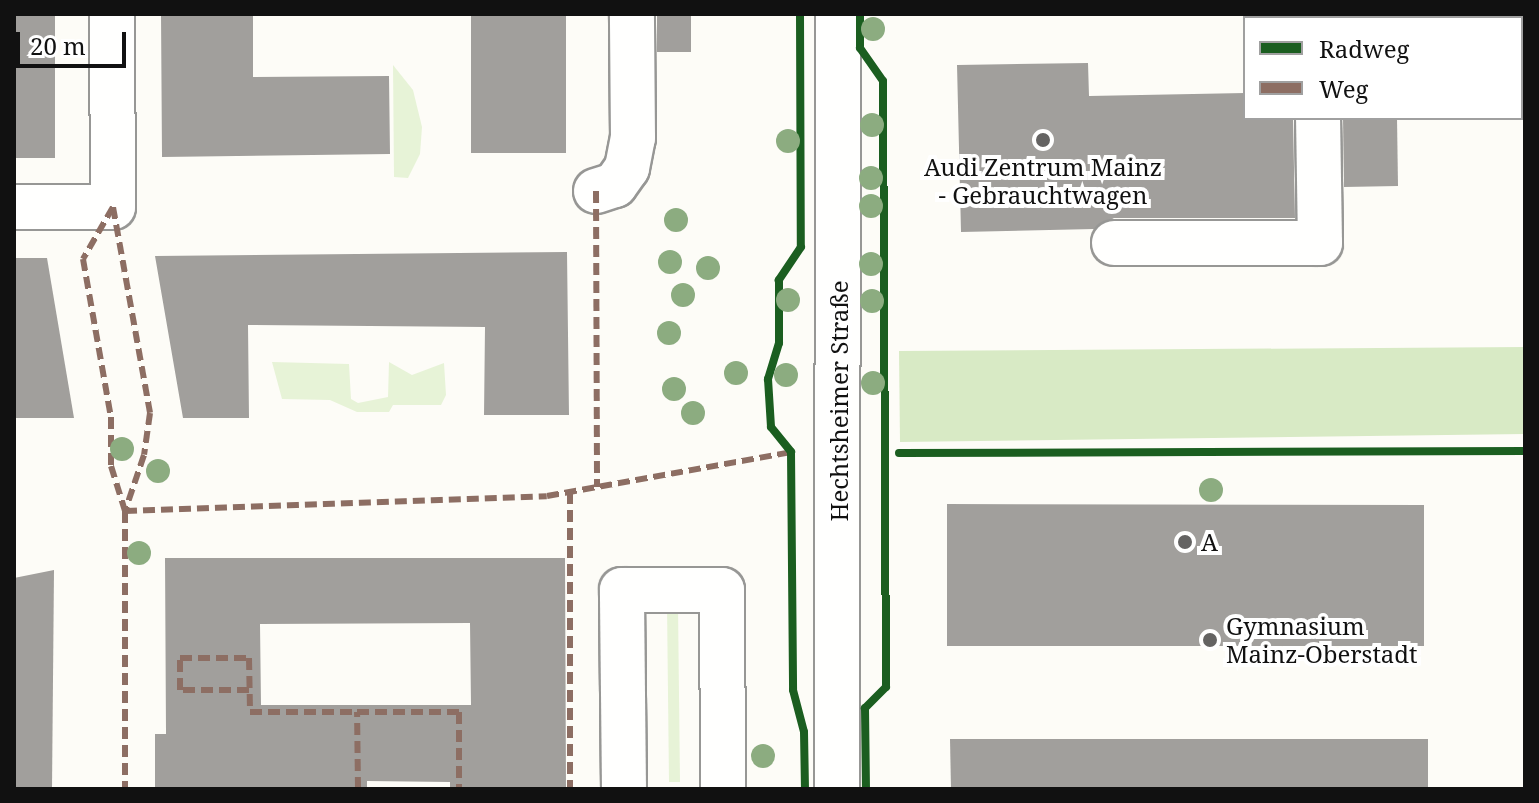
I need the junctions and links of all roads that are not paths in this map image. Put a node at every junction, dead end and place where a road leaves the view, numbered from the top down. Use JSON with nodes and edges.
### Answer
{"nodes":[{"id":1,"x":112,"y":14,"type":"edge"},
{"id":2,"x":632,"y":14,"type":"edge"},
{"id":3,"x":838,"y":14,"type":"edge"},
{"id":4,"x":1318,"y":120,"type":"edge"},
{"id":5,"x":596,"y":191,"type":"dead end"},
{"id":6,"x":14,"y":207,"type":"edge"},
{"id":7,"x":1114,"y":243,"type":"dead end"},
{"id":8,"x":624,"y":789,"type":"edge"},
{"id":9,"x":723,"y":789,"type":"edge"},
{"id":10,"x":837,"y":789,"type":"edge"}],
"edges":[{"from":1,"to":6,"type":"street"},
{"from":2,"to":5,"type":"street"},
{"from":3,"to":10,"type":"street","name":"Hechtsheimer Straße"},
{"from":4,"to":7,"type":"street"},
{"from":8,"to":9,"type":"street"}]}
